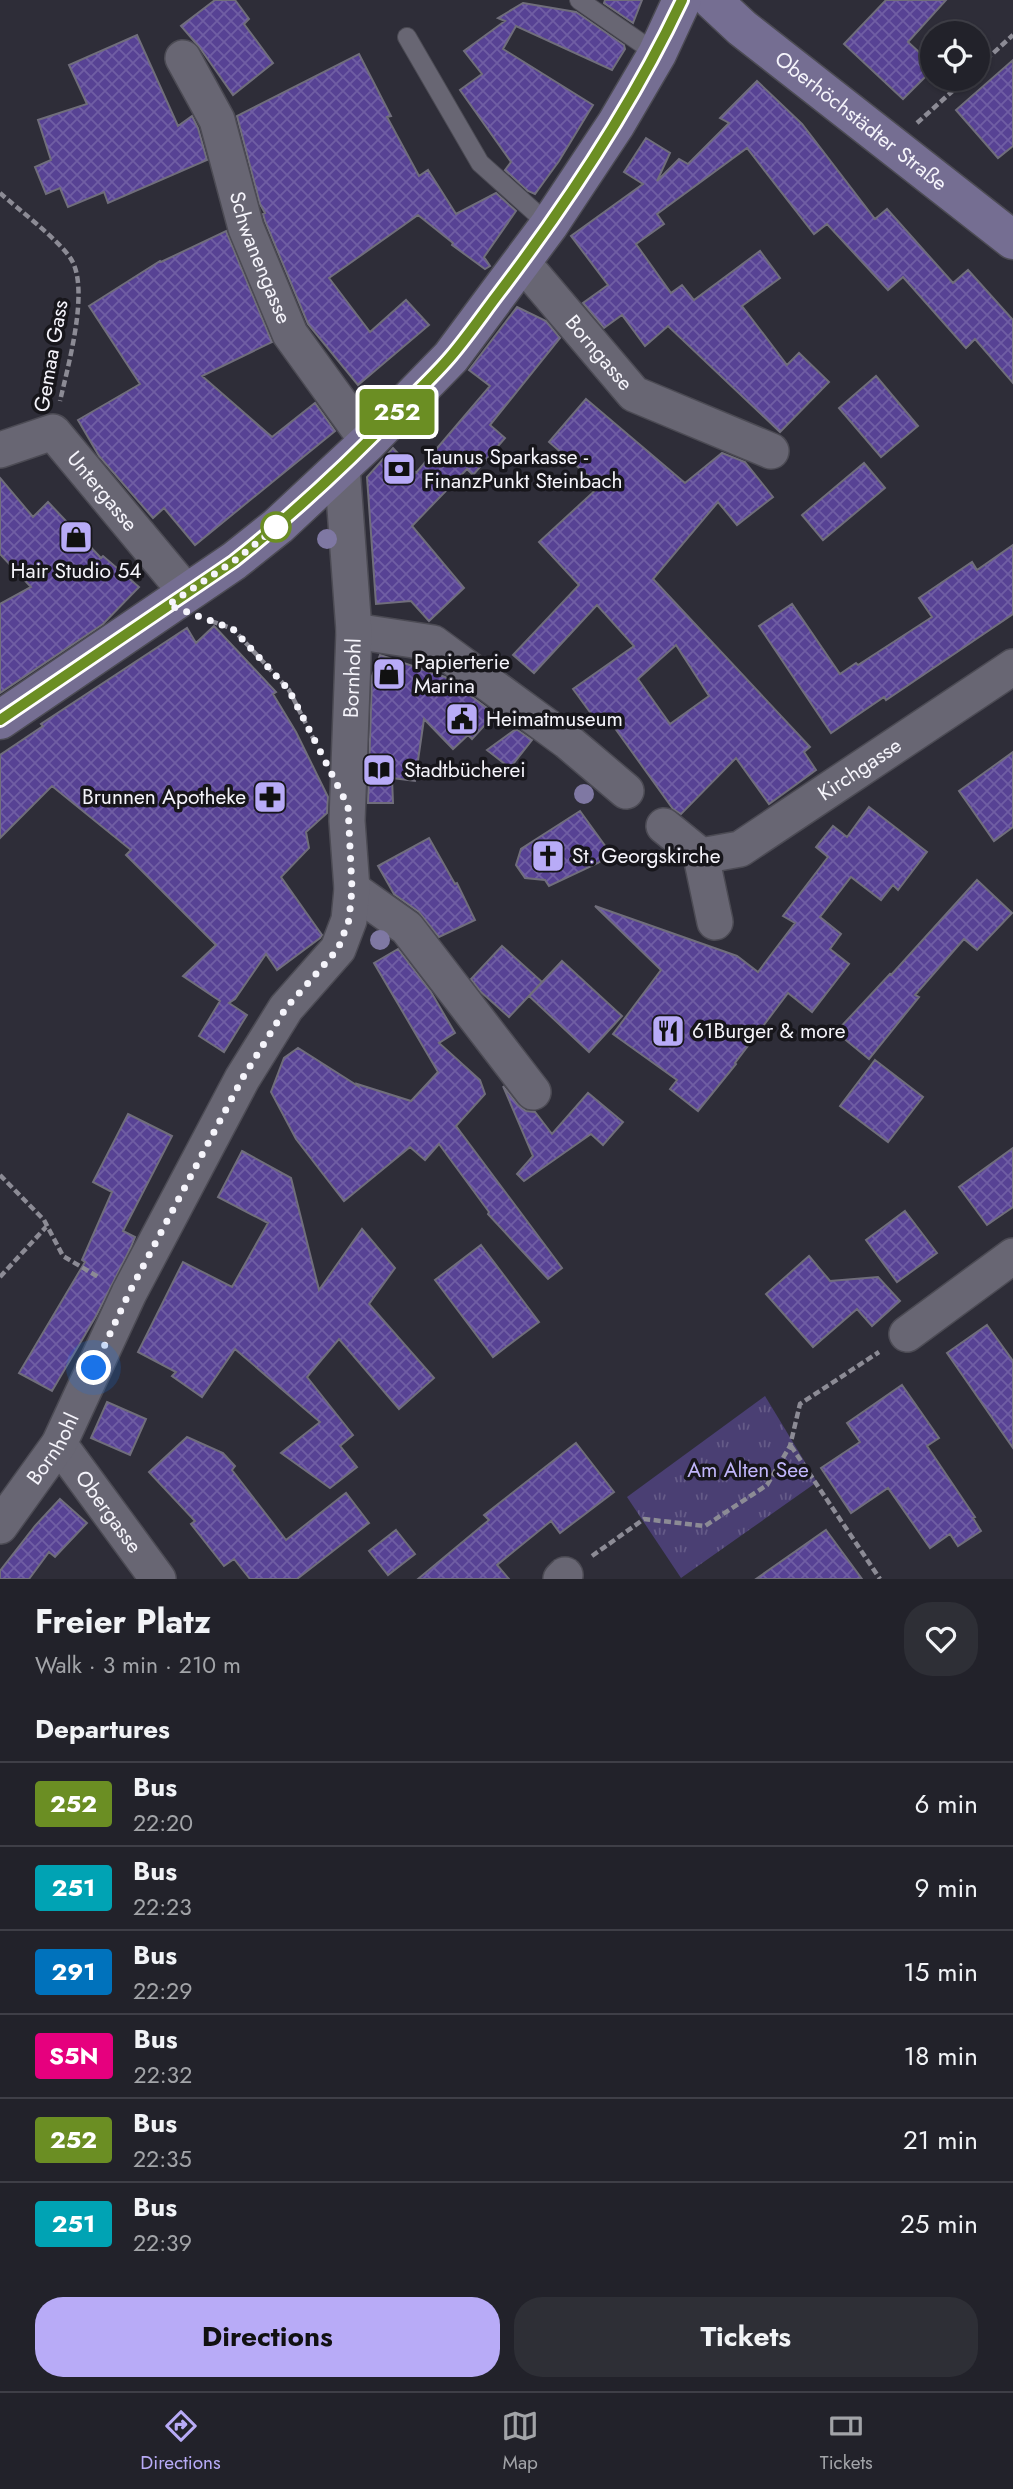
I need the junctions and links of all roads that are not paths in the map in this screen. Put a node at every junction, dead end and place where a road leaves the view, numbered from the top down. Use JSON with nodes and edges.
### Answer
{"nodes":[{"id":1,"x":579,"y":0,"type":"edge"},
{"id":2,"x":682,"y":0,"type":"edge"},
{"id":3,"x":712,"y":0,"type":"edge"},
{"id":4,"x":407,"y":37,"type":"dead end"},
{"id":5,"x":657,"y":54,"type":"junction"},
{"id":6,"x":183,"y":58,"type":"dead end"},
{"id":7,"x":549,"y":225,"type":"junction"},
{"id":8,"x":1013,"y":240,"type":"edge"},
{"id":9,"x":522,"y":262,"type":"junction"},
{"id":10,"x":0,"y":450,"type":"edge"},
{"id":11,"x":771,"y":451,"type":"dead end"},
{"id":12,"x":355,"y":455,"type":"junction"},
{"id":13,"x":178,"y":599,"type":"junction"},
{"id":14,"x":354,"y":631,"type":"junction"},
{"id":15,"x":1013,"y":667,"type":"edge"},
{"id":16,"x":0,"y":720,"type":"edge"},
{"id":17,"x":626,"y":791,"type":"dead end"},
{"id":18,"x":664,"y":826,"type":"dead end"},
{"id":19,"x":701,"y":856,"type":"junction"},
{"id":20,"x":352,"y":889,"type":"junction"},
{"id":21,"x":715,"y":922,"type":"dead end"},
{"id":22,"x":533,"y":1092,"type":"dead end"},
{"id":23,"x":1013,"y":1256,"type":"edge"},
{"id":24,"x":907,"y":1334,"type":"road end"},
{"id":25,"x":59,"y":1444,"type":"junction"},
{"id":26,"x":0,"y":1527,"type":"edge"},
{"id":27,"x":158,"y":1579,"type":"edge"}],
"edges":[{"from":1,"to":5,"type":"lane"},
{"from":2,"to":5,"type":"main road"},
{"from":3,"to":8,"type":"main road","name":"Oberhöchstädter Straße"},
{"from":4,"to":7,"type":"lane"},
{"from":5,"to":7,"type":"main road"},
{"from":6,"to":12,"type":"street","name":"Schwanengasse"},
{"from":7,"to":9,"type":"main road"},
{"from":9,"to":11,"type":"street","name":"Borngasse"},
{"from":9,"to":12,"type":"main road"},
{"from":10,"to":13,"type":"street","name":"Untergasse"},
{"from":12,"to":13,"type":"main road"},
{"from":12,"to":14,"type":"street","name":"Bornhohl"},
{"from":13,"to":16,"type":"main road"},
{"from":14,"to":17,"type":"street"},
{"from":14,"to":20,"type":"street","name":"Bornhohl"},
{"from":15,"to":19,"type":"street","name":"Kirchgasse"},
{"from":18,"to":19,"type":"street"},
{"from":19,"to":21,"type":"street"},
{"from":20,"to":22,"type":"street"},
{"from":20,"to":25,"type":"street","name":"Bornhohl"},
{"from":23,"to":24,"type":"street"},
{"from":25,"to":26,"type":"street","name":"Bornhohl"},
{"from":25,"to":27,"type":"street","name":"Obergasse"}]}
